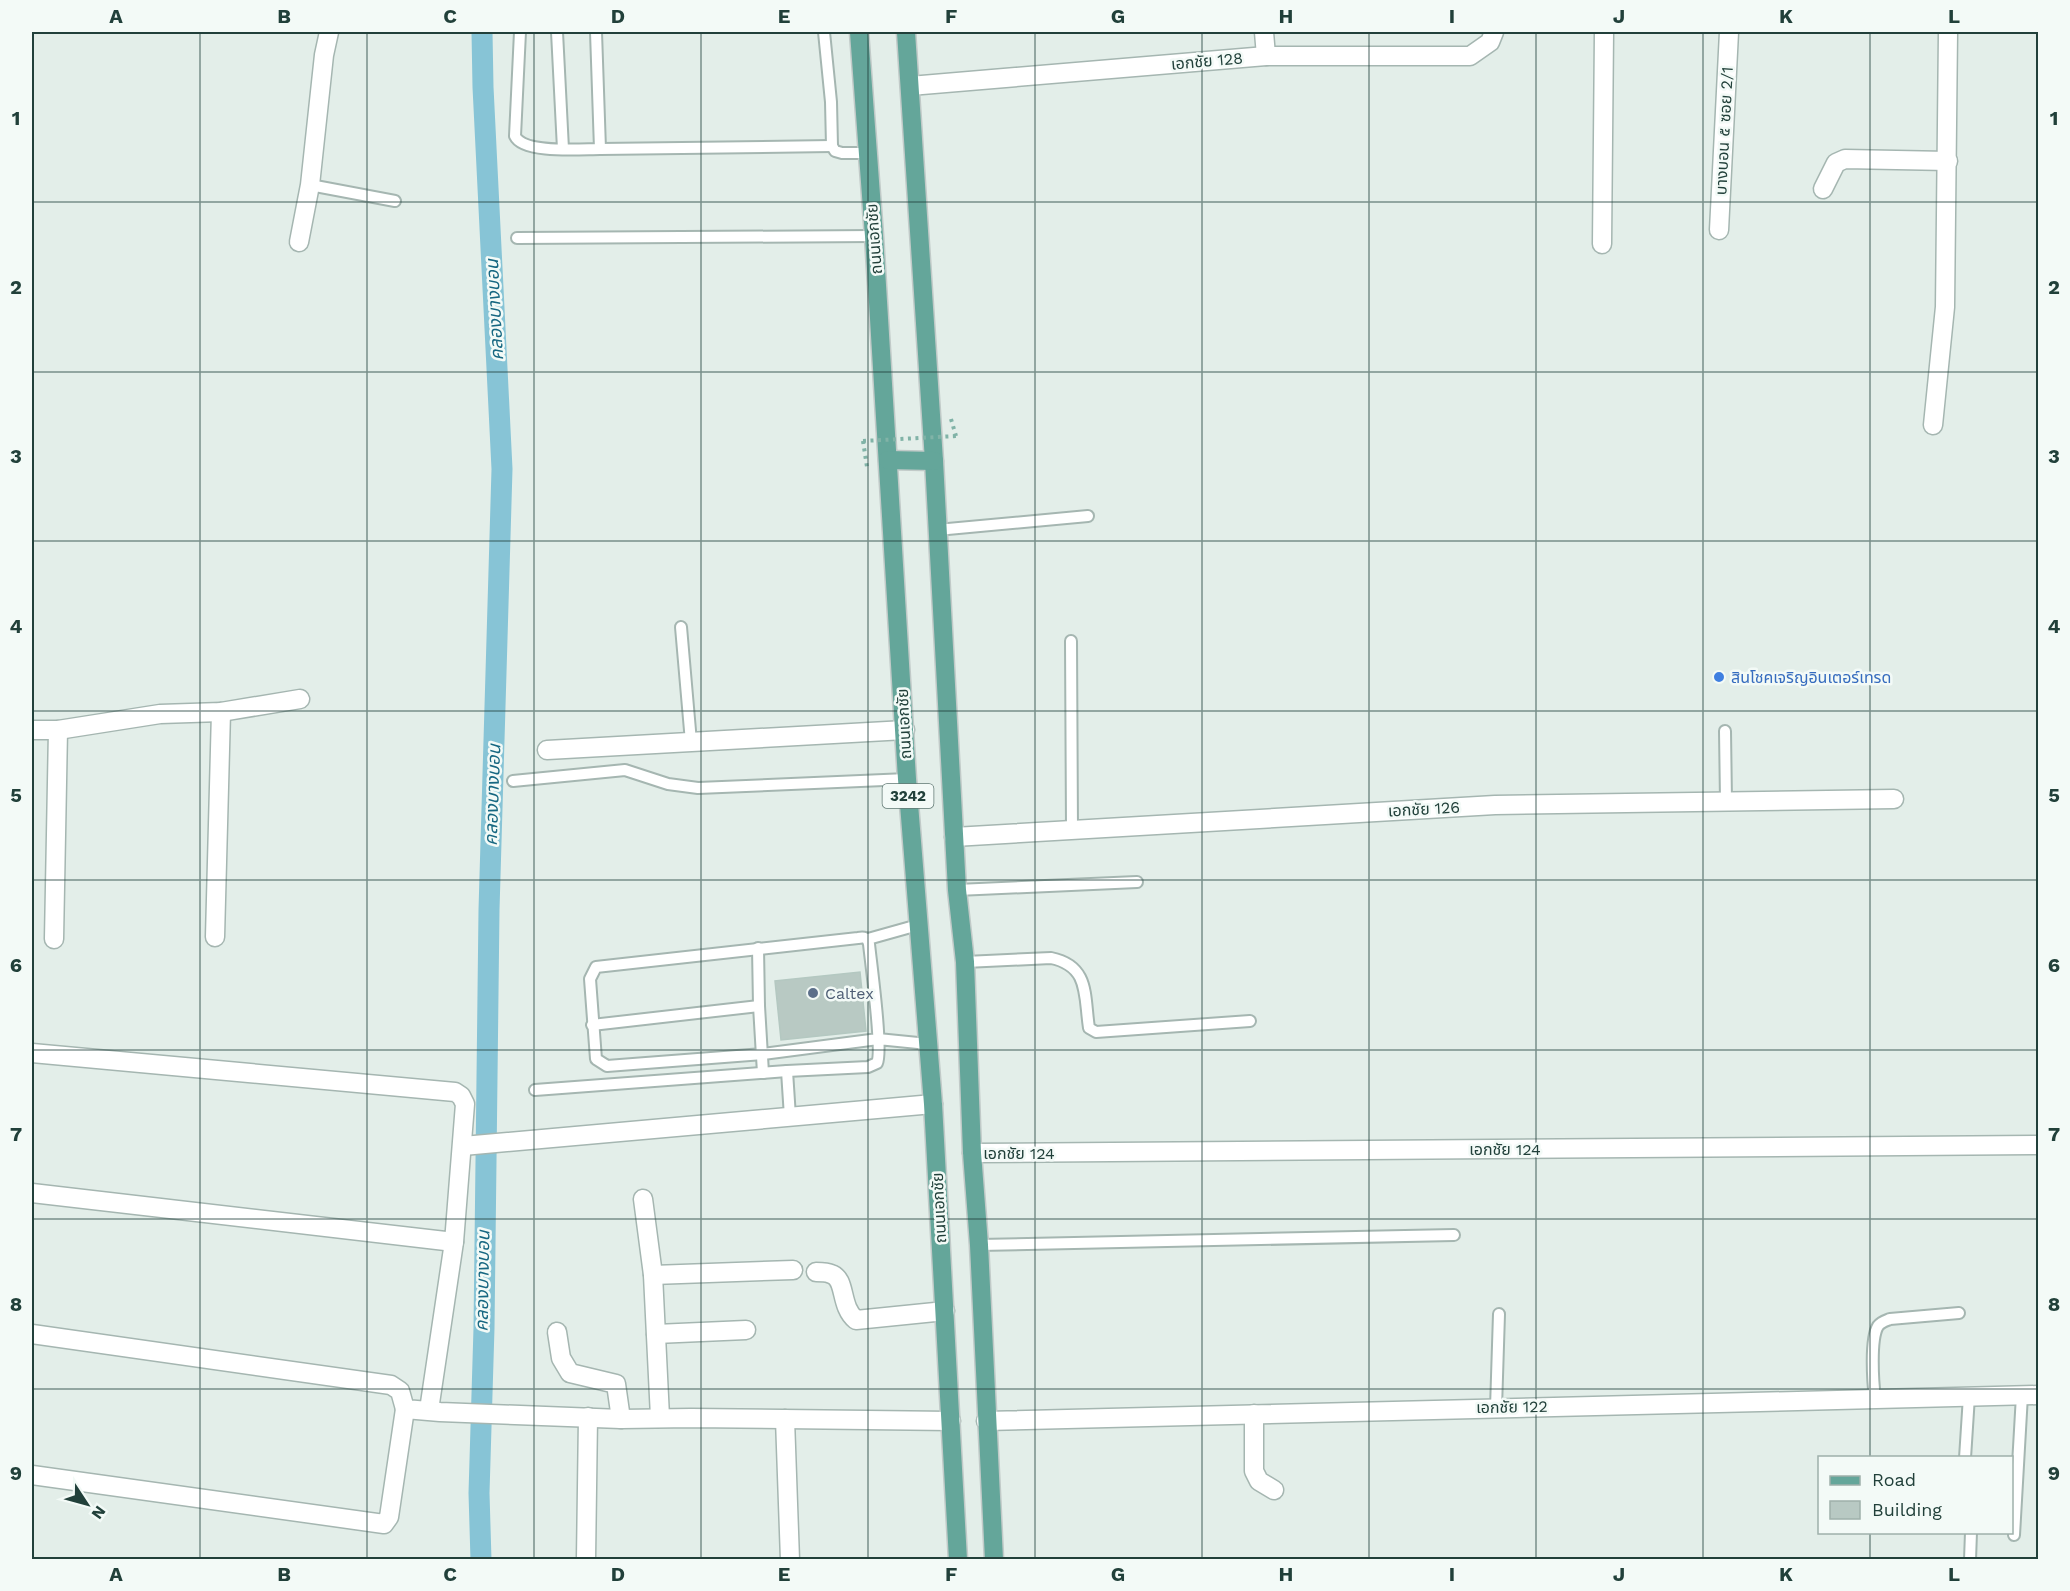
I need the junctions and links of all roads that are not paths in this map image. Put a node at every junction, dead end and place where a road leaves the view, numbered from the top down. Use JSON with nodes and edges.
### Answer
{"nodes":[{"id":1,"x":329,"y":32,"type":"edge"},
{"id":2,"x":520,"y":32,"type":"edge"},
{"id":3,"x":557,"y":32,"type":"edge"},
{"id":4,"x":596,"y":32,"type":"edge"},
{"id":5,"x":824,"y":32,"type":"edge"},
{"id":6,"x":859,"y":32,"type":"edge"},
{"id":7,"x":906,"y":32,"type":"edge"},
{"id":8,"x":1264,"y":32,"type":"edge"},
{"id":9,"x":1494,"y":32,"type":"edge"},
{"id":10,"x":1604,"y":32,"type":"edge"},
{"id":11,"x":1729,"y":32,"type":"edge"},
{"id":12,"x":1948,"y":32,"type":"edge"},
{"id":13,"x":1266,"y":56,"type":"junction"},
{"id":14,"x":910,"y":86,"type":"junction"},
{"id":15,"x":832,"y":146,"type":"junction"},
{"id":16,"x":563,"y":149,"type":"junction"},
{"id":17,"x":600,"y":149,"type":"junction"},
{"id":18,"x":868,"y":153,"type":"junction"},
{"id":19,"x":1948,"y":161,"type":"junction"},
{"id":20,"x":310,"y":185,"type":"junction"},
{"id":21,"x":1823,"y":189,"type":"dead end"},
{"id":22,"x":395,"y":201,"type":"dead end"},
{"id":23,"x":1719,"y":230,"type":"dead end"},
{"id":24,"x":874,"y":236,"type":"junction"},
{"id":25,"x":517,"y":238,"type":"dead end"},
{"id":26,"x":299,"y":242,"type":"dead end"},
{"id":27,"x":1602,"y":244,"type":"dead end"},
{"id":28,"x":1933,"y":425,"type":"dead end"},
{"id":29,"x":888,"y":459,"type":"junction"},
{"id":30,"x":934,"y":461,"type":"junction"},
{"id":31,"x":1088,"y":516,"type":"dead end"},
{"id":32,"x":937,"y":530,"type":"junction"},
{"id":33,"x":681,"y":627,"type":"dead end"},
{"id":34,"x":1071,"y":641,"type":"dead end"},
{"id":35,"x":300,"y":699,"type":"dead end"},
{"id":36,"x":221,"y":712,"type":"junction"},
{"id":37,"x":32,"y":730,"type":"edge"},
{"id":38,"x":58,"y":730,"type":"junction"},
{"id":39,"x":905,"y":730,"type":"junction"},
{"id":40,"x":1725,"y":731,"type":"dead end"},
{"id":41,"x":691,"y":742,"type":"junction"},
{"id":42,"x":547,"y":750,"type":"dead end"},
{"id":43,"x":907,"y":779,"type":"junction"},
{"id":44,"x":513,"y":781,"type":"dead end"},
{"id":45,"x":1894,"y":799,"type":"dead end"},
{"id":46,"x":1726,"y":801,"type":"junction"},
{"id":47,"x":1072,"y":830,"type":"junction"},
{"id":48,"x":954,"y":837,"type":"junction"},
{"id":49,"x":1137,"y":882,"type":"dead end"},
{"id":50,"x":957,"y":890,"type":"junction"},
{"id":51,"x":918,"y":925,"type":"junction"},
{"id":52,"x":215,"y":937,"type":"dead end"},
{"id":53,"x":54,"y":939,"type":"dead end"},
{"id":54,"x":868,"y":939,"type":"junction"},
{"id":55,"x":758,"y":948,"type":"junction"},
{"id":56,"x":965,"y":962,"type":"junction"},
{"id":57,"x":759,"y":1006,"type":"junction"},
{"id":58,"x":1250,"y":1021,"type":"dead end"},
{"id":59,"x":592,"y":1025,"type":"junction"},
{"id":60,"x":878,"y":1039,"type":"junction"},
{"id":61,"x":928,"y":1044,"type":"junction"},
{"id":62,"x":32,"y":1053,"type":"edge"},
{"id":63,"x":763,"y":1054,"type":"junction"},
{"id":64,"x":787,"y":1071,"type":"junction"},
{"id":65,"x":763,"y":1073,"type":"junction"},
{"id":66,"x":535,"y":1090,"type":"dead end"},
{"id":67,"x":933,"y":1104,"type":"junction"},
{"id":68,"x":790,"y":1117,"type":"junction"},
{"id":69,"x":2038,"y":1144,"type":"edge"},
{"id":70,"x":470,"y":1146,"type":"junction"},
{"id":71,"x":972,"y":1153,"type":"junction"},
{"id":72,"x":32,"y":1193,"type":"edge"},
{"id":73,"x":643,"y":1199,"type":"dead end"},
{"id":74,"x":1454,"y":1235,"type":"dead end"},
{"id":75,"x":454,"y":1242,"type":"junction"},
{"id":76,"x":979,"y":1245,"type":"junction"},
{"id":77,"x":793,"y":1270,"type":"dead end"},
{"id":78,"x":816,"y":1272,"type":"dead end"},
{"id":79,"x":653,"y":1275,"type":"junction"},
{"id":80,"x":945,"y":1311,"type":"junction"},
{"id":81,"x":1959,"y":1313,"type":"dead end"},
{"id":82,"x":1499,"y":1314,"type":"dead end"},
{"id":83,"x":746,"y":1330,"type":"dead end"},
{"id":84,"x":557,"y":1332,"type":"dead end"},
{"id":85,"x":32,"y":1334,"type":"edge"},
{"id":86,"x":656,"y":1334,"type":"junction"},
{"id":87,"x":2030,"y":1395,"type":"edge"},
{"id":88,"x":1969,"y":1396,"type":"junction"},
{"id":89,"x":1875,"y":1398,"type":"junction"},
{"id":90,"x":1496,"y":1408,"type":"junction"},
{"id":91,"x":405,"y":1409,"type":"junction"},
{"id":92,"x":429,"y":1410,"type":"junction"},
{"id":93,"x":1254,"y":1414,"type":"junction"},
{"id":94,"x":588,"y":1417,"type":"junction"},
{"id":95,"x":660,"y":1418,"type":"junction"},
{"id":96,"x":621,"y":1419,"type":"junction"},
{"id":97,"x":784,"y":1419,"type":"junction"},
{"id":98,"x":951,"y":1421,"type":"junction"},
{"id":99,"x":986,"y":1421,"type":"junction"},
{"id":100,"x":1965,"y":1456,"type":"edge"},
{"id":101,"x":32,"y":1475,"type":"edge"},
{"id":102,"x":1274,"y":1490,"type":"dead end"},
{"id":103,"x":1971,"y":1534,"type":"edge"},
{"id":104,"x":2013,"y":1534,"type":"dead end"},
{"id":105,"x":586,"y":1558,"type":"edge"},
{"id":106,"x":790,"y":1560,"type":"edge"},
{"id":107,"x":958,"y":1560,"type":"edge"},
{"id":108,"x":994,"y":1560,"type":"edge"},
{"id":109,"x":1970,"y":1560,"type":"edge"}],
"edges":[{"from":1,"to":20,"type":"street"},
{"from":2,"to":16,"type":"lane"},
{"from":3,"to":16,"type":"lane"},
{"from":4,"to":17,"type":"lane"},
{"from":5,"to":15,"type":"lane"},
{"from":6,"to":18,"type":"main road","name":"ถนนเอกชัย","number":"3242"},
{"from":7,"to":14,"type":"main road","number":"3242"},
{"from":8,"to":13,"type":"street"},
{"from":9,"to":13,"type":"street","name":"เอกชัย 128"},
{"from":10,"to":27,"type":"street"},
{"from":11,"to":23,"type":"street","name":"บางบอน ๕ ซอย 2/1"},
{"from":12,"to":19,"type":"street"},
{"from":13,"to":14,"type":"street","name":"เอกชัย 128"},
{"from":14,"to":30,"type":"main road","number":"3242"},
{"from":15,"to":17,"type":"lane"},
{"from":15,"to":18,"type":"lane"},
{"from":16,"to":17,"type":"lane"},
{"from":18,"to":24,"type":"main road","name":"ถนนเอกชัย","number":"3242"},
{"from":19,"to":21,"type":"street"},
{"from":19,"to":28,"type":"street"},
{"from":20,"to":22,"type":"lane"},
{"from":20,"to":26,"type":"street"},
{"from":24,"to":25,"type":"lane"},
{"from":24,"to":29,"type":"main road","name":"ถนนเอกชัย","number":"3242"},
{"from":29,"to":30,"type":"main road"},
{"from":29,"to":39,"type":"main road","name":"ถนนเอกชัย","number":"3242"},
{"from":30,"to":32,"type":"main road","number":"3242"},
{"from":31,"to":32,"type":"lane"},
{"from":32,"to":48,"type":"main road","number":"3242"},
{"from":33,"to":41,"type":"lane"},
{"from":34,"to":47,"type":"lane"},
{"from":35,"to":36,"type":"street"},
{"from":36,"to":38,"type":"street"},
{"from":36,"to":52,"type":"street"},
{"from":37,"to":38,"type":"street"},
{"from":38,"to":53,"type":"street"},
{"from":39,"to":41,"type":"street"},
{"from":39,"to":43,"type":"main road","name":"ถนนเอกชัย","number":"3242"},
{"from":40,"to":46,"type":"lane"},
{"from":41,"to":42,"type":"street"},
{"from":43,"to":44,"type":"lane"},
{"from":43,"to":51,"type":"main road","name":"ถนนเอกชัย","number":"3242"},
{"from":45,"to":46,"type":"street","name":"เอกชัย 126"},
{"from":46,"to":47,"type":"street","name":"เอกชัย 126"},
{"from":47,"to":48,"type":"street","name":"เอกชัย 126"},
{"from":48,"to":50,"type":"main road","number":"3242"},
{"from":49,"to":50,"type":"lane"},
{"from":50,"to":56,"type":"main road","number":"3242"},
{"from":51,"to":54,"type":"lane"},
{"from":51,"to":61,"type":"main road","name":"ถนนเอกชัย","number":"3242"},
{"from":54,"to":55,"type":"lane"},
{"from":54,"to":60,"type":"lane"},
{"from":55,"to":57,"type":"lane"},
{"from":55,"to":59,"type":"lane"},
{"from":56,"to":58,"type":"lane"},
{"from":56,"to":71,"type":"main road","number":"3242"},
{"from":57,"to":59,"type":"lane"},
{"from":57,"to":63,"type":"lane"},
{"from":59,"to":63,"type":"lane"},
{"from":60,"to":61,"type":"lane"},
{"from":60,"to":63,"type":"lane"},
{"from":60,"to":64,"type":"lane"},
{"from":61,"to":67,"type":"main road","name":"ถนนเอกชัย","number":"3242"},
{"from":62,"to":70,"type":"street"},
{"from":63,"to":65,"type":"lane"},
{"from":64,"to":65,"type":"lane"},
{"from":64,"to":68,"type":"lane"},
{"from":65,"to":66,"type":"lane"},
{"from":67,"to":68,"type":"street"},
{"from":67,"to":80,"type":"main road","name":"ถนนเอกชัย","number":"3242"},
{"from":68,"to":70,"type":"street"},
{"from":69,"to":71,"type":"street","name":"เอกชัย 124"},
{"from":70,"to":75,"type":"street"},
{"from":71,"to":76,"type":"main road","number":"3242"},
{"from":72,"to":75,"type":"street"},
{"from":73,"to":79,"type":"street"},
{"from":74,"to":76,"type":"lane"},
{"from":75,"to":92,"type":"street"},
{"from":76,"to":99,"type":"main road","number":"3242"},
{"from":77,"to":79,"type":"street"},
{"from":78,"to":80,"type":"street"},
{"from":79,"to":86,"type":"street"},
{"from":80,"to":98,"type":"main road","name":"ถนนเอกชัย","number":"3242"},
{"from":81,"to":89,"type":"lane"},
{"from":82,"to":90,"type":"lane"},
{"from":83,"to":86,"type":"street"},
{"from":84,"to":96,"type":"street"},
{"from":85,"to":91,"type":"street"},
{"from":86,"to":95,"type":"street"},
{"from":87,"to":88,"type":"street","name":"เอกชัย 122"},
{"from":87,"to":104,"type":"lane"},
{"from":88,"to":89,"type":"street","name":"เอกชัย 122"},
{"from":88,"to":100,"type":"lane"},
{"from":89,"to":90,"type":"street","name":"เอกชัย 122"},
{"from":90,"to":93,"type":"street","name":"เอกชัย 122"},
{"from":91,"to":92,"type":"street"},
{"from":91,"to":101,"type":"street"},
{"from":92,"to":94,"type":"street"},
{"from":93,"to":99,"type":"street","name":"เอกชัย 122"},
{"from":93,"to":102,"type":"street"},
{"from":94,"to":96,"type":"street"},
{"from":94,"to":105,"type":"street"},
{"from":95,"to":96,"type":"street"},
{"from":95,"to":97,"type":"street"},
{"from":97,"to":98,"type":"street"},
{"from":97,"to":106,"type":"street"},
{"from":98,"to":107,"type":"main road","name":"ถนนเอกชัย","number":"3242"},
{"from":99,"to":108,"type":"main road","number":"3242"},
{"from":103,"to":109,"type":"lane"}]}
